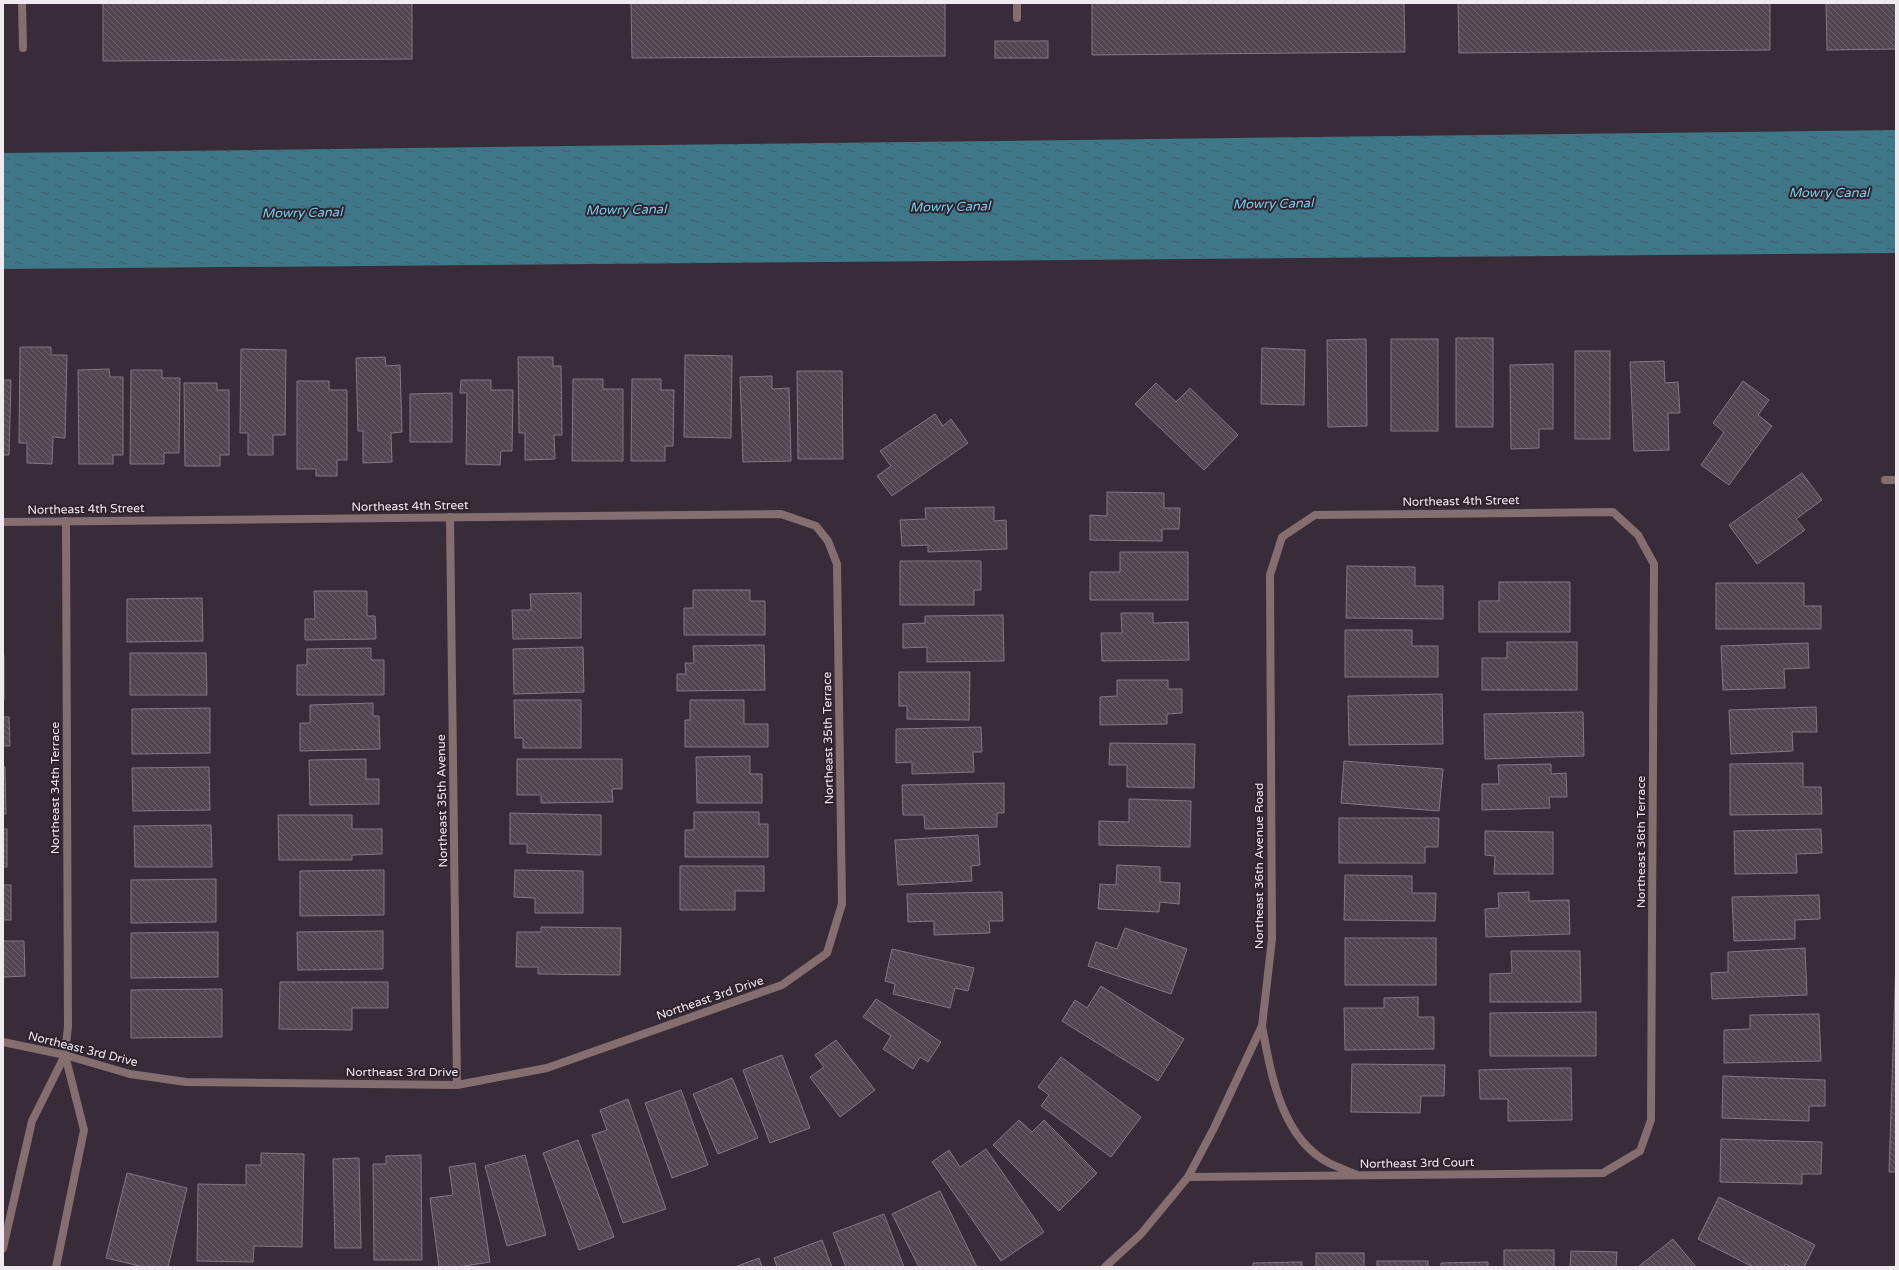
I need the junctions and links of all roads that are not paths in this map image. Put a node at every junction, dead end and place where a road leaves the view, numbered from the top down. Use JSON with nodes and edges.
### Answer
{"nodes":[{"id":1,"x":22,"y":3,"type":"edge"},
{"id":2,"x":1017,"y":3,"type":"edge"},
{"id":3,"x":1017,"y":18,"type":"dead end"},
{"id":4,"x":23,"y":48,"type":"dead end"},
{"id":5,"x":1884,"y":480,"type":"dead end"},
{"id":6,"x":1896,"y":480,"type":"edge"},
{"id":7,"x":450,"y":517,"type":"junction"},
{"id":8,"x":66,"y":521,"type":"junction"},
{"id":9,"x":3,"y":522,"type":"edge"},
{"id":10,"x":816,"y":526,"type":"joint"},
{"id":11,"x":1638,"y":535,"type":"joint"},
{"id":12,"x":1282,"y":537,"type":"joint"},
{"id":13,"x":827,"y":953,"type":"joint"},
{"id":14,"x":1262,"y":1026,"type":"junction"},
{"id":15,"x":3,"y":1042,"type":"edge"},
{"id":16,"x":65,"y":1055,"type":"junction"},
{"id":17,"x":457,"y":1085,"type":"junction"},
{"id":18,"x":1640,"y":1151,"type":"joint"},
{"id":19,"x":1359,"y":1176,"type":"junction"},
{"id":20,"x":1188,"y":1177,"type":"junction"},
{"id":21,"x":3,"y":1248,"type":"edge"},
{"id":22,"x":56,"y":1267,"type":"edge"},
{"id":23,"x":1105,"y":1267,"type":"edge"}],
"edges":[{"from":1,"to":4,"type":"street"},
{"from":2,"to":3,"type":"street"},
{"from":5,"to":6,"type":"street"},
{"from":7,"to":8,"type":"street","name":"Northeast 4th Street"},
{"from":7,"to":10,"type":"street","name":"Northeast 4th Street"},
{"from":7,"to":17,"type":"street","name":"Northeast 35th Avenue"},
{"from":8,"to":9,"type":"street","name":"Northeast 4th Street"},
{"from":8,"to":16,"type":"street","name":"Northeast 34th Terrace"},
{"from":10,"to":13,"type":"street","name":"Northeast 35th Terrace"},
{"from":11,"to":12,"type":"street","name":"Northeast 4th Street"},
{"from":11,"to":18,"type":"street","name":"Northeast 36th Terrace"},
{"from":12,"to":14,"type":"street","name":"Northeast 36th Avenue Road"},
{"from":13,"to":17,"type":"street","name":"Northeast 3rd Drive"},
{"from":14,"to":19,"type":"street"},
{"from":14,"to":20,"type":"street","name":"Northeast 36th Avenue Road"},
{"from":15,"to":16,"type":"street","name":"Northeast 3rd Drive"},
{"from":16,"to":17,"type":"street","name":"Northeast 3rd Drive"},
{"from":16,"to":21,"type":"street","name":"Northeast 34th Terrace"},
{"from":16,"to":22,"type":"street","name":"Northeast 34th Terrace"},
{"from":18,"to":19,"type":"street","name":"Northeast 3rd Court"},
{"from":19,"to":20,"type":"street","name":"Northeast 3rd Court"},
{"from":20,"to":23,"type":"street","name":"Northeast 36th Avenue Road"}]}
